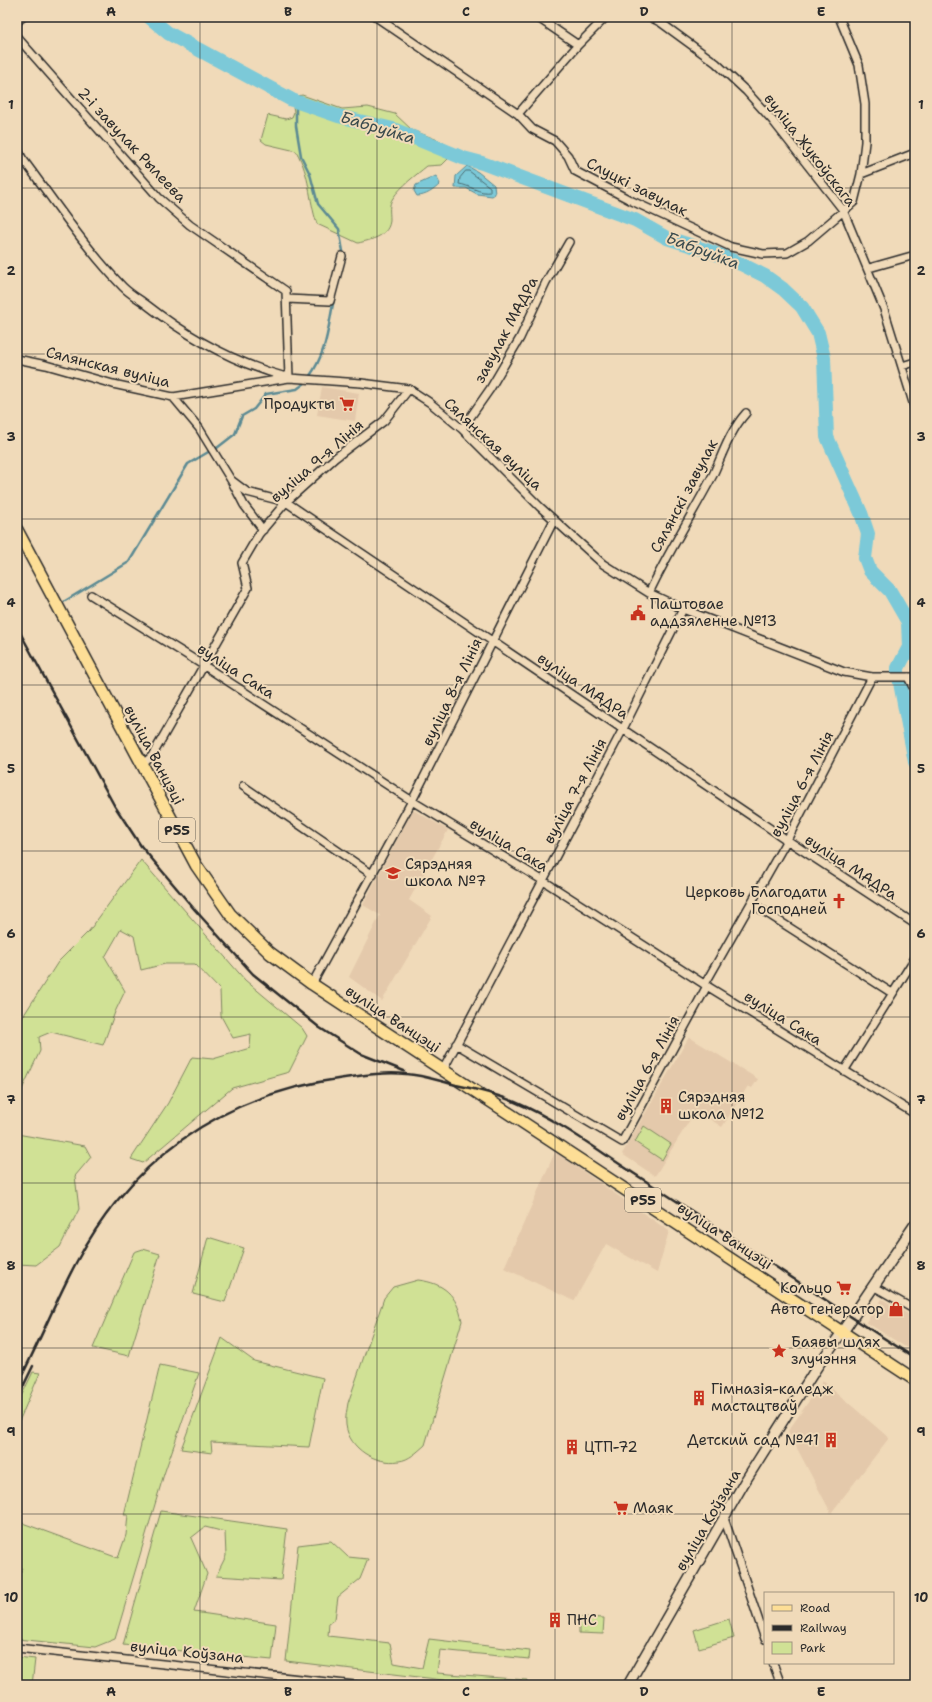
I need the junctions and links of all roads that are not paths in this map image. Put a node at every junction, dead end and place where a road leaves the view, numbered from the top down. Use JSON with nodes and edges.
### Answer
{"nodes":[{"id":1,"x":22,"y":17,"type":"edge"},
{"id":2,"x":376,"y":17,"type":"edge"},
{"id":3,"x":537,"y":17,"type":"edge"},
{"id":4,"x":606,"y":17,"type":"edge"},
{"id":5,"x":650,"y":17,"type":"edge"},
{"id":6,"x":839,"y":17,"type":"edge"},
{"id":7,"x":17,"y":22,"type":"edge"},
{"id":8,"x":17,"y":37,"type":"edge"},
{"id":9,"x":578,"y":45,"type":"junction"},
{"id":10,"x":518,"y":114,"type":"junction"},
{"id":11,"x":17,"y":148,"type":"edge"},
{"id":12,"x":915,"y":153,"type":"edge"},
{"id":13,"x":861,"y":174,"type":"junction"},
{"id":14,"x":843,"y":210,"type":"junction"},
{"id":15,"x":569,"y":242,"type":"dead end"},
{"id":16,"x":915,"y":255,"type":"edge"},
{"id":17,"x":342,"y":256,"type":"dead end"},
{"id":18,"x":868,"y":268,"type":"junction"},
{"id":19,"x":286,"y":299,"type":"junction"},
{"id":20,"x":17,"y":359,"type":"edge"},
{"id":21,"x":915,"y":362,"type":"edge"},
{"id":22,"x":902,"y":366,"type":"junction"},
{"id":23,"x":289,"y":378,"type":"junction"},
{"id":24,"x":409,"y":389,"type":"junction"},
{"id":25,"x":173,"y":397,"type":"junction"},
{"id":26,"x":915,"y":409,"type":"edge"},
{"id":27,"x":746,"y":413,"type":"dead end"},
{"id":28,"x":462,"y":429,"type":"junction"},
{"id":29,"x":231,"y":480,"type":"junction"},
{"id":30,"x":286,"y":502,"type":"junction"},
{"id":31,"x":554,"y":520,"type":"junction"},
{"id":32,"x":17,"y":530,"type":"edge"},
{"id":33,"x":263,"y":530,"type":"junction"},
{"id":34,"x":649,"y":593,"type":"junction"},
{"id":35,"x":91,"y":595,"type":"dead end"},
{"id":36,"x":684,"y":609,"type":"junction"},
{"id":37,"x":492,"y":640,"type":"junction"},
{"id":38,"x":203,"y":665,"type":"junction"},
{"id":39,"x":872,"y":677,"type":"junction"},
{"id":40,"x":911,"y":677,"type":"edge"},
{"id":41,"x":915,"y":691,"type":"edge"},
{"id":42,"x":622,"y":729,"type":"junction"},
{"id":43,"x":142,"y":765,"type":"junction"},
{"id":44,"x":243,"y":786,"type":"dead end"},
{"id":45,"x":412,"y":801,"type":"junction"},
{"id":46,"x":788,"y":840,"type":"junction"},
{"id":47,"x":373,"y":875,"type":"junction"},
{"id":48,"x":542,"y":880,"type":"junction"},
{"id":49,"x":751,"y":903,"type":"junction"},
{"id":50,"x":915,"y":924,"type":"edge"},
{"id":51,"x":915,"y":958,"type":"edge"},
{"id":52,"x":312,"y":984,"type":"junction"},
{"id":53,"x":706,"y":985,"type":"junction"},
{"id":54,"x":892,"y":993,"type":"junction"},
{"id":55,"x":456,"y":1044,"type":"junction"},
{"id":56,"x":443,"y":1070,"type":"junction"},
{"id":57,"x":844,"y":1071,"type":"junction"},
{"id":58,"x":915,"y":1114,"type":"edge"},
{"id":59,"x":622,"y":1142,"type":"joint"},
{"id":60,"x":915,"y":1226,"type":"edge"},
{"id":61,"x":873,"y":1286,"type":"junction"},
{"id":62,"x":915,"y":1310,"type":"edge"},
{"id":63,"x":842,"y":1331,"type":"junction"},
{"id":64,"x":915,"y":1380,"type":"edge"},
{"id":65,"x":724,"y":1518,"type":"junction"},
{"id":66,"x":764,"y":1636,"type":"edge"},
{"id":67,"x":17,"y":1648,"type":"edge"},
{"id":68,"x":773,"y":1664,"type":"edge"},
{"id":69,"x":355,"y":1685,"type":"edge"},
{"id":70,"x":628,"y":1685,"type":"edge"},
{"id":71,"x":781,"y":1685,"type":"edge"}],
"edges":[{"from":1,"to":7,"type":"street"},
{"from":2,"to":10,"type":"street","name":"Слуцкі завулак"},
{"from":3,"to":9,"type":"street"},
{"from":4,"to":9,"type":"street"},
{"from":5,"to":14,"type":"street","name":"вуліца Жукоўскага"},
{"from":6,"to":13,"type":"street","name":"Слуцкі завулак"},
{"from":8,"to":19,"type":"street","name":"2-і завулак Рылеева"},
{"from":9,"to":10,"type":"street"},
{"from":10,"to":14,"type":"street","name":"Слуцкі завулак"},
{"from":11,"to":23,"type":"street"},
{"from":12,"to":13,"type":"street"},
{"from":13,"to":14,"type":"street","name":"Слуцкі завулак"},
{"from":14,"to":18,"type":"street","name":"вуліца Жукоўскага"},
{"from":15,"to":28,"type":"street","name":"завулак МАДРа"},
{"from":16,"to":18,"type":"street"},
{"from":17,"to":19,"type":"street"},
{"from":18,"to":22,"type":"street","name":"вуліца Жукоўскага"},
{"from":19,"to":23,"type":"street"},
{"from":20,"to":25,"type":"street","name":"Сялянская вуліца"},
{"from":21,"to":22,"type":"street"},
{"from":22,"to":26,"type":"street","name":"вуліца Жукоўскага"},
{"from":23,"to":24,"type":"street","name":"Сялянская вуліца"},
{"from":23,"to":25,"type":"street","name":"Сялянская вуліца"},
{"from":24,"to":28,"type":"street","name":"Сялянская вуліца"},
{"from":24,"to":30,"type":"street","name":"вуліца 9-я Лінія"},
{"from":25,"to":29,"type":"street","name":"вуліца МАДРа"},
{"from":27,"to":34,"type":"street","name":"Сялянскі завулак"},
{"from":28,"to":31,"type":"street","name":"Сялянская вуліца"},
{"from":29,"to":30,"type":"street","name":"вуліца МАДРа"},
{"from":29,"to":33,"type":"street","name":"вуліца МАДРа"},
{"from":30,"to":33,"type":"street","name":"вуліца 9-я Лінія"},
{"from":30,"to":37,"type":"street","name":"вуліца МАДРа"},
{"from":31,"to":34,"type":"street","name":"Сялянская вуліца"},
{"from":31,"to":37,"type":"street","name":"вуліца 8-я Лінія"},
{"from":32,"to":43,"type":"main road","name":"вуліца Ванцэці","number":"Р55"},
{"from":33,"to":38,"type":"street","name":"вуліца 9-я Лінія"},
{"from":34,"to":36,"type":"street","name":"Сялянская вуліца"},
{"from":35,"to":38,"type":"street","name":"вуліца Сака"},
{"from":36,"to":39,"type":"street","name":"Сялянская вуліца"},
{"from":36,"to":42,"type":"street","name":"вуліца 7-я Лінія"},
{"from":37,"to":42,"type":"street","name":"вуліца МАДРа"},
{"from":37,"to":45,"type":"street","name":"вуліца 8-я Лінія"},
{"from":38,"to":43,"type":"street","name":"вуліца 9-я Лінія"},
{"from":38,"to":45,"type":"street","name":"вуліца Сака"},
{"from":39,"to":40,"type":"street","name":"Сялянская вуліца"},
{"from":39,"to":46,"type":"street","name":"вуліца 6-я Лінія"},
{"from":40,"to":41,"type":"street"},
{"from":42,"to":46,"type":"street","name":"вуліца МАДРа"},
{"from":42,"to":48,"type":"street","name":"вуліца 7-я Лінія"},
{"from":43,"to":52,"type":"main road","name":"вуліца Ванцэці","number":"Р55"},
{"from":44,"to":47,"type":"street"},
{"from":45,"to":47,"type":"street","name":"вуліца 8-я Лінія"},
{"from":45,"to":48,"type":"street","name":"вуліца Сака"},
{"from":46,"to":49,"type":"street","name":"вуліца 6-я Лінія"},
{"from":46,"to":50,"type":"street","name":"вуліца МАДРа"},
{"from":47,"to":52,"type":"street","name":"вуліца 8-я Лінія"},
{"from":48,"to":53,"type":"street","name":"вуліца Сака"},
{"from":48,"to":55,"type":"street","name":"вуліца 7-я Лінія"},
{"from":49,"to":53,"type":"street","name":"вуліца 6-я Лінія"},
{"from":49,"to":54,"type":"street"},
{"from":51,"to":54,"type":"street"},
{"from":52,"to":56,"type":"main road","name":"вуліца Ванцэці","number":"Р55"},
{"from":53,"to":57,"type":"street","name":"вуліца Сака"},
{"from":53,"to":59,"type":"street","name":"вуліца 6-я Лінія"},
{"from":54,"to":57,"type":"street"},
{"from":55,"to":56,"type":"street","name":"вуліца 7-я Лінія"},
{"from":55,"to":59,"type":"street","name":"вуліца Ванцэці"},
{"from":56,"to":63,"type":"main road","name":"вуліца Ванцэці","number":"Р55"},
{"from":57,"to":58,"type":"street","name":"вуліца Сака"},
{"from":60,"to":61,"type":"main road"},
{"from":61,"to":62,"type":"street"},
{"from":61,"to":63,"type":"main road"},
{"from":63,"to":64,"type":"main road","name":"вуліца Ванцэці","number":"Р55"},
{"from":63,"to":65,"type":"street","name":"вуліца Коўзана"},
{"from":65,"to":66,"type":"street"},
{"from":65,"to":70,"type":"street","name":"вуліца Коўзана"},
{"from":67,"to":69,"type":"street","name":"вуліца Коўзана"},
{"from":68,"to":71,"type":"street"}]}
